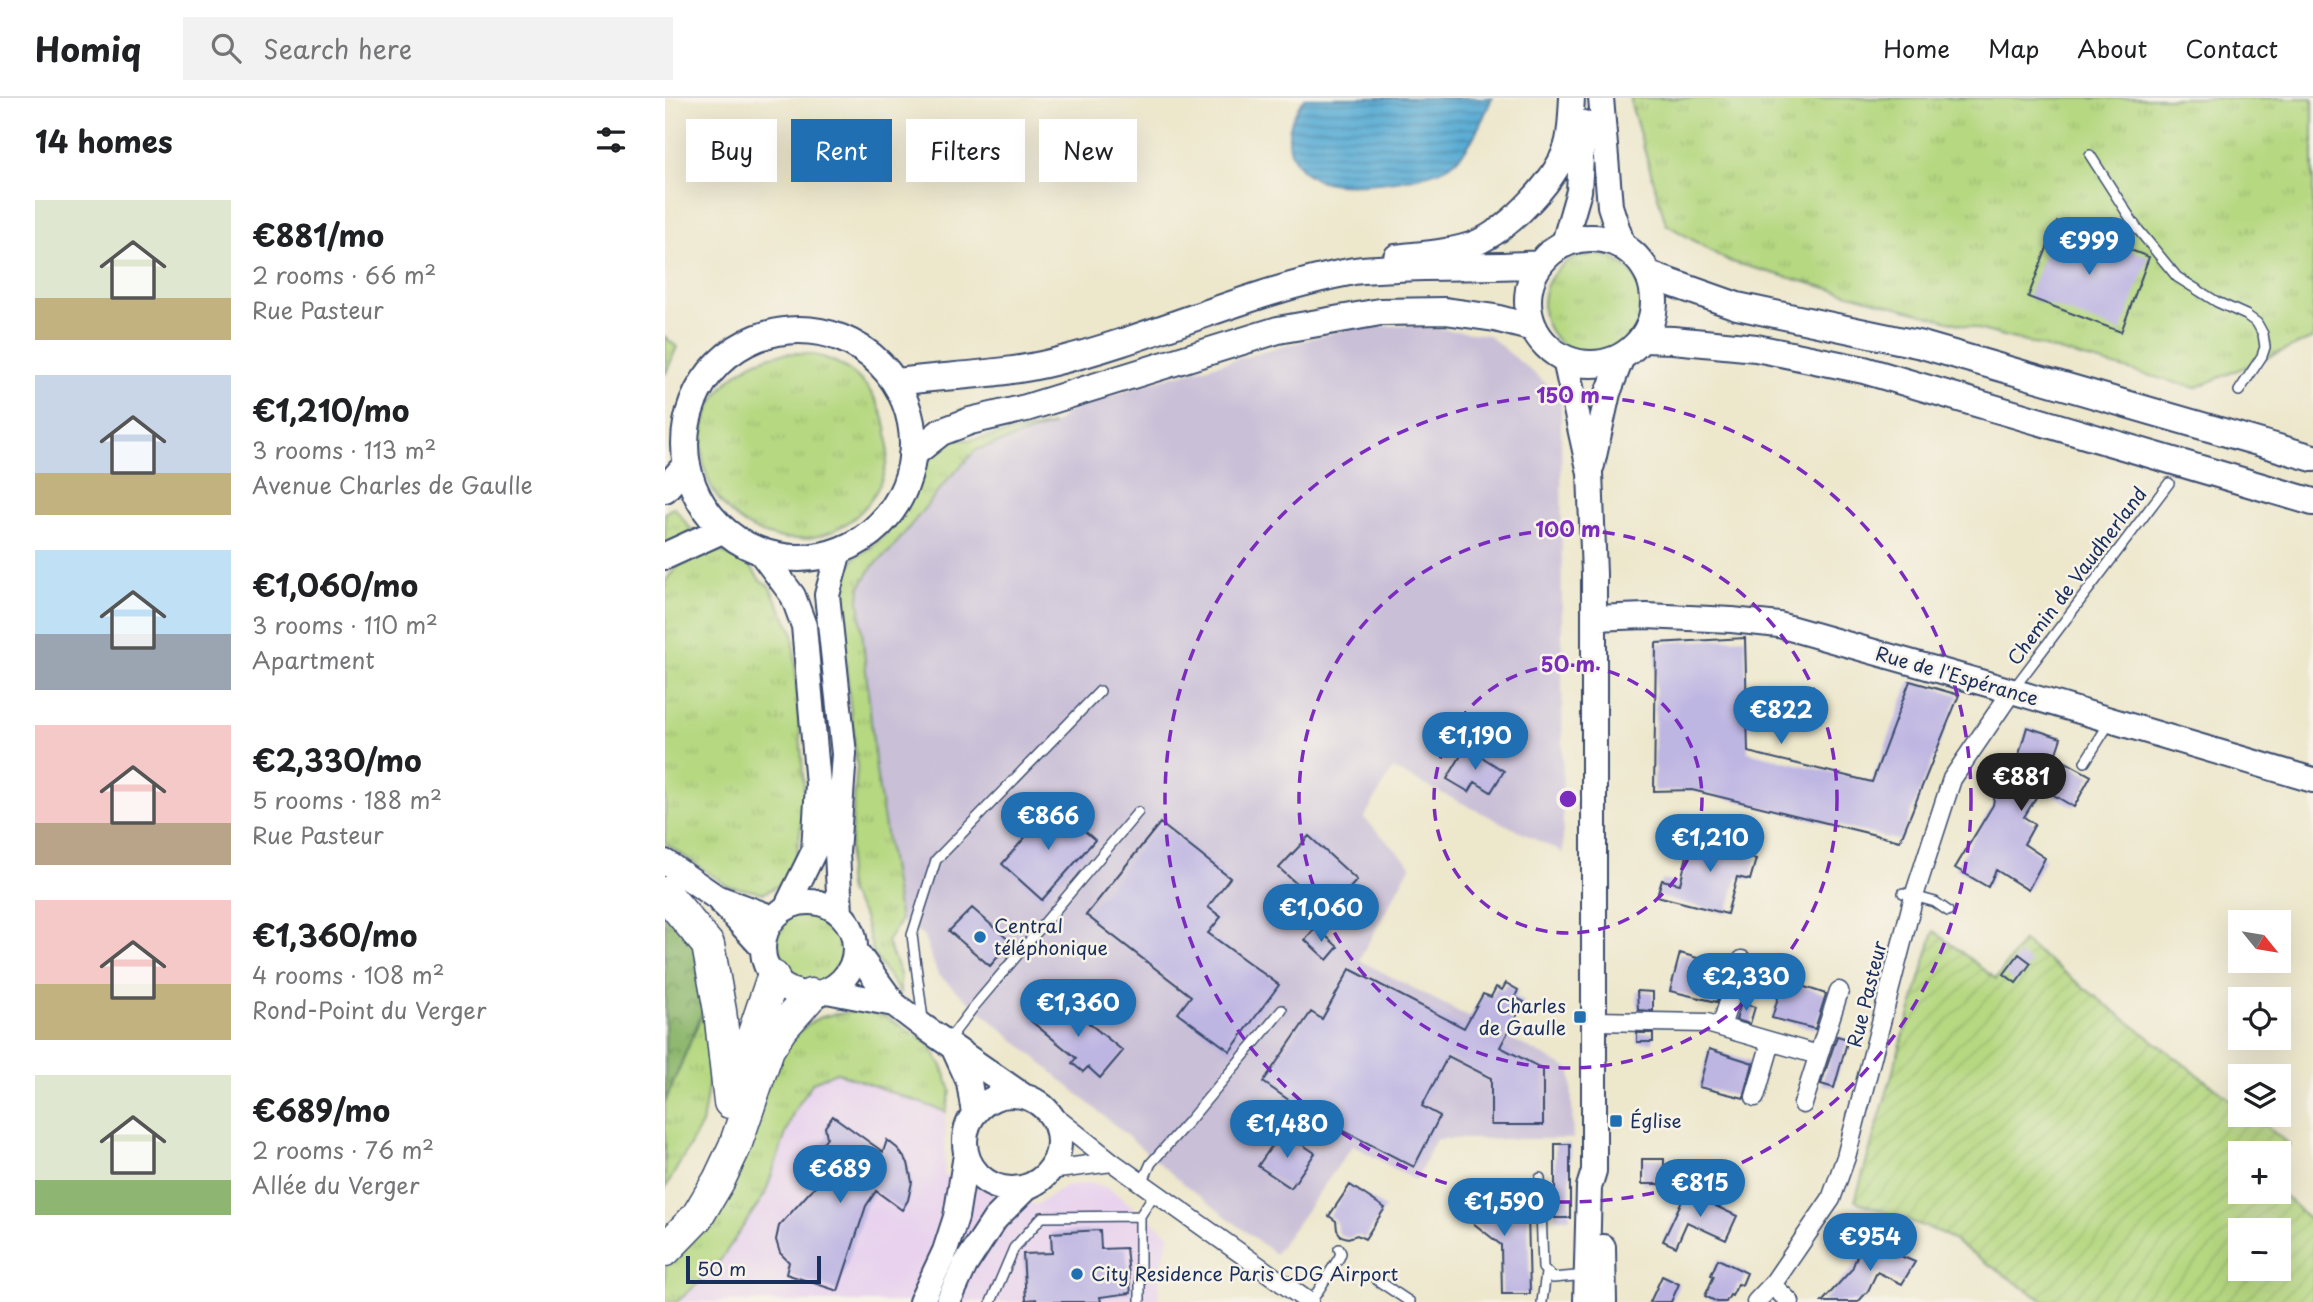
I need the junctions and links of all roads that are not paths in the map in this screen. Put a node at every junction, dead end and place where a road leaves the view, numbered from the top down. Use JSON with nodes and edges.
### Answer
{"nodes":[{"id":1,"x":1572,"y":98,"type":"edge"},
{"id":2,"x":1584,"y":98,"type":"edge"},
{"id":3,"x":1601,"y":98,"type":"edge"},
{"id":4,"x":2090,"y":155,"type":"dead end"},
{"id":5,"x":1564,"y":243,"type":"junction"},
{"id":6,"x":1623,"y":246,"type":"junction"},
{"id":7,"x":1539,"y":264,"type":"junction"},
{"id":8,"x":1356,"y":271,"type":"junction"},
{"id":9,"x":1649,"y":275,"type":"junction"},
{"id":10,"x":1534,"y":328,"type":"junction"},
{"id":11,"x":1643,"y":339,"type":"junction"},
{"id":12,"x":1622,"y":357,"type":"junction"},
{"id":13,"x":1565,"y":359,"type":"junction"},
{"id":14,"x":896,"y":382,"type":"junction"},
{"id":15,"x":2239,"y":391,"type":"dead end"},
{"id":16,"x":912,"y":455,"type":"junction"},
{"id":17,"x":2313,"y":458,"type":"edge"},
{"id":18,"x":687,"y":464,"type":"junction"},
{"id":19,"x":1590,"y":472,"type":"junction"},
{"id":20,"x":2169,"y":483,"type":"dead end"},
{"id":21,"x":665,"y":489,"type":"edge"},
{"id":22,"x":2310,"y":502,"type":"edge"},
{"id":23,"x":722,"y":530,"type":"junction"},
{"id":24,"x":839,"y":551,"type":"junction"},
{"id":25,"x":761,"y":553,"type":"junction"},
{"id":26,"x":669,"y":557,"type":"edge"},
{"id":27,"x":1594,"y":618,"type":"junction"},
{"id":28,"x":1100,"y":691,"type":"dead end"},
{"id":29,"x":2012,"y":691,"type":"junction"},
{"id":30,"x":2111,"y":720,"type":"junction"},
{"id":31,"x":2085,"y":762,"type":"dead end"},
{"id":32,"x":2313,"y":780,"type":"edge"},
{"id":33,"x":1138,"y":812,"type":"dead end"},
{"id":34,"x":665,"y":862,"type":"edge"},
{"id":35,"x":665,"y":893,"type":"edge"},
{"id":36,"x":1908,"y":895,"type":"junction"},
{"id":37,"x":716,"y":897,"type":"junction"},
{"id":38,"x":1948,"y":911,"type":"dead end"},
{"id":39,"x":780,"y":913,"type":"junction"},
{"id":40,"x":840,"y":914,"type":"junction"},
{"id":41,"x":762,"y":947,"type":"junction"},
{"id":42,"x":855,"y":950,"type":"junction"},
{"id":43,"x":1742,"y":960,"type":"dead end"},
{"id":44,"x":773,"y":977,"type":"junction"},
{"id":45,"x":1839,"y":991,"type":"dead end"},
{"id":46,"x":819,"y":993,"type":"junction"},
{"id":47,"x":894,"y":1004,"type":"junction"},
{"id":48,"x":1283,"y":1010,"type":"dead end"},
{"id":49,"x":1594,"y":1021,"type":"junction"},
{"id":50,"x":924,"y":1027,"type":"junction"},
{"id":51,"x":1721,"y":1027,"type":"junction"},
{"id":52,"x":1771,"y":1042,"type":"junction"},
{"id":53,"x":950,"y":1045,"type":"junction"},
{"id":54,"x":1818,"y":1055,"type":"junction"},
{"id":55,"x":1022,"y":1095,"type":"junction"},
{"id":56,"x":1755,"y":1097,"type":"dead end"},
{"id":57,"x":730,"y":1102,"type":"junction"},
{"id":58,"x":1803,"y":1104,"type":"dead end"},
{"id":59,"x":1049,"y":1112,"type":"junction"},
{"id":60,"x":974,"y":1113,"type":"junction"},
{"id":61,"x":966,"y":1155,"type":"junction"},
{"id":62,"x":1112,"y":1162,"type":"junction"},
{"id":63,"x":1050,"y":1170,"type":"junction"},
{"id":64,"x":1540,"y":1178,"type":"dead end"},
{"id":65,"x":1028,"y":1186,"type":"junction"},
{"id":66,"x":1149,"y":1188,"type":"junction"},
{"id":67,"x":1140,"y":1216,"type":"junction"},
{"id":68,"x":665,"y":1227,"type":"edge"},
{"id":69,"x":1339,"y":1248,"type":"dead end"},
{"id":70,"x":665,"y":1251,"type":"edge"},
{"id":71,"x":1595,"y":1272,"type":"junction"},
{"id":72,"x":1546,"y":1273,"type":"junction"},
{"id":73,"x":1377,"y":1280,"type":"dead end"},
{"id":74,"x":1772,"y":1285,"type":"junction"},
{"id":75,"x":921,"y":1302,"type":"edge"},
{"id":76,"x":948,"y":1302,"type":"edge"},
{"id":77,"x":991,"y":1302,"type":"edge"},
{"id":78,"x":1140,"y":1302,"type":"edge"},
{"id":79,"x":1310,"y":1302,"type":"edge"},
{"id":80,"x":1410,"y":1302,"type":"edge"},
{"id":81,"x":1542,"y":1302,"type":"edge"},
{"id":82,"x":1586,"y":1302,"type":"edge"},
{"id":83,"x":1604,"y":1302,"type":"edge"},
{"id":84,"x":1756,"y":1302,"type":"edge"},
{"id":85,"x":1790,"y":1302,"type":"edge"}],
"edges":[{"from":1,"to":8,"type":"main road"},
{"from":2,"to":5,"type":"main road"},
{"from":3,"to":6,"type":"main road"},
{"from":4,"to":15,"type":"lane"},
{"from":5,"to":6,"type":"main road"},
{"from":5,"to":7,"type":"main road"},
{"from":6,"to":9,"type":"main road"},
{"from":7,"to":8,"type":"main road"},
{"from":7,"to":10,"type":"main road"},
{"from":8,"to":14,"type":"main road"},
{"from":9,"to":11,"type":"main road"},
{"from":9,"to":17,"type":"main road"},
{"from":10,"to":13,"type":"main road"},
{"from":10,"to":16,"type":"main road"},
{"from":11,"to":12,"type":"main road"},
{"from":11,"to":22,"type":"main road"},
{"from":12,"to":13,"type":"main road"},
{"from":12,"to":19,"type":"main road"},
{"from":13,"to":19,"type":"main road"},
{"from":14,"to":16,"type":"main road"},
{"from":14,"to":18,"type":"main road"},
{"from":16,"to":24,"type":"main road"},
{"from":18,"to":21,"type":"main road"},
{"from":18,"to":23,"type":"main road"},
{"from":19,"to":27,"type":"main road"},
{"from":20,"to":29,"type":"lane","name":"Chemin de Vaudherland"},
{"from":23,"to":25,"type":"main road"},
{"from":23,"to":26,"type":"main road"},
{"from":24,"to":25,"type":"main road"},
{"from":24,"to":40,"type":"main road"},
{"from":25,"to":39,"type":"main road"},
{"from":27,"to":29,"type":"main road","name":"Rue de l'Espérance"},
{"from":27,"to":49,"type":"main road"},
{"from":28,"to":50,"type":"lane"},
{"from":29,"to":30,"type":"main road","name":"Rue de l'Espérance"},
{"from":29,"to":36,"type":"street","name":"Rue Pasteur"},
{"from":30,"to":31,"type":"lane"},
{"from":30,"to":32,"type":"main road","name":"Rue de l'Espérance"},
{"from":33,"to":53,"type":"lane"},
{"from":34,"to":37,"type":"main road"},
{"from":35,"to":57,"type":"highway"},
{"from":36,"to":38,"type":"lane"},
{"from":36,"to":74,"type":"street","name":"Rue Pasteur"},
{"from":37,"to":39,"type":"main road"},
{"from":37,"to":41,"type":"main road"},
{"from":39,"to":40,"type":"main road"},
{"from":39,"to":41,"type":"main road"},
{"from":40,"to":42,"type":"main road"},
{"from":41,"to":44,"type":"main road"},
{"from":42,"to":46,"type":"main road"},
{"from":42,"to":47,"type":"main road"},
{"from":43,"to":51,"type":"street"},
{"from":44,"to":46,"type":"main road"},
{"from":44,"to":57,"type":"highway"},
{"from":45,"to":54,"type":"street"},
{"from":46,"to":47,"type":"main road"},
{"from":46,"to":70,"type":"highway"},
{"from":47,"to":50,"type":"main road"},
{"from":48,"to":66,"type":"lane"},
{"from":49,"to":51,"type":"street"},
{"from":49,"to":71,"type":"main road"},
{"from":50,"to":53,"type":"main road"},
{"from":51,"to":52,"type":"street"},
{"from":52,"to":54,"type":"street"},
{"from":52,"to":56,"type":"street"},
{"from":53,"to":55,"type":"main road"},
{"from":53,"to":60,"type":"main road"},
{"from":54,"to":58,"type":"street"},
{"from":55,"to":59,"type":"main road"},
{"from":55,"to":60,"type":"main road"},
{"from":57,"to":68,"type":"highway"},
{"from":59,"to":62,"type":"street"},
{"from":59,"to":63,"type":"main road"},
{"from":60,"to":61,"type":"main road"},
{"from":61,"to":65,"type":"main road"},
{"from":61,"to":75,"type":"main road"},
{"from":62,"to":63,"type":"street"},
{"from":62,"to":66,"type":"street"},
{"from":63,"to":65,"type":"main road"},
{"from":64,"to":72,"type":"lane"},
{"from":65,"to":76,"type":"main road"},
{"from":66,"to":67,"type":"lane"},
{"from":66,"to":79,"type":"street"},
{"from":67,"to":77,"type":"lane"},
{"from":67,"to":78,"type":"lane"},
{"from":69,"to":79,"type":"lane"},
{"from":71,"to":72,"type":"lane"},
{"from":71,"to":82,"type":"main road"},
{"from":71,"to":83,"type":"main road"},
{"from":72,"to":81,"type":"lane"},
{"from":73,"to":80,"type":"lane"},
{"from":74,"to":84,"type":"street","name":"Rue Pasteur"},
{"from":74,"to":85,"type":"street"}]}
